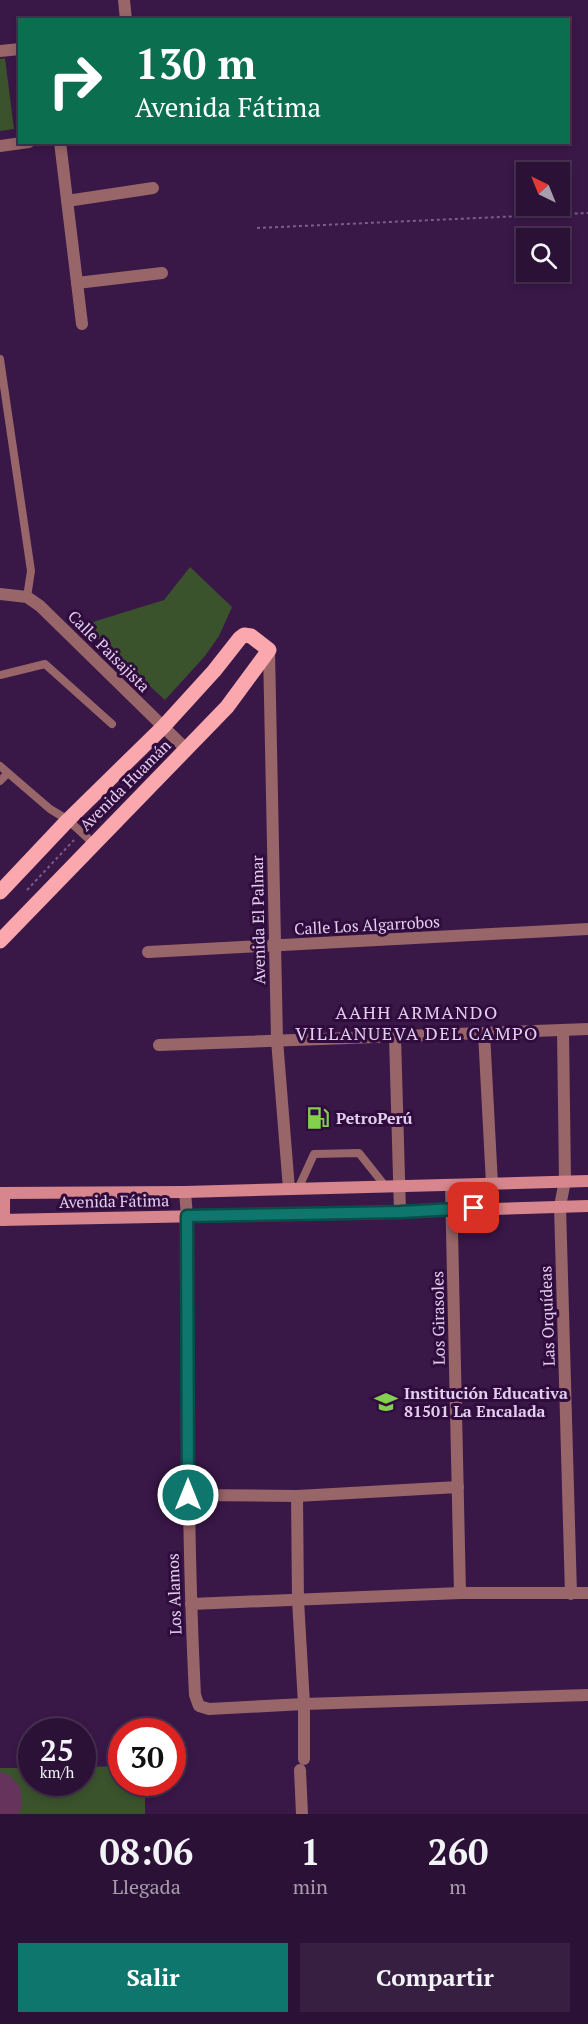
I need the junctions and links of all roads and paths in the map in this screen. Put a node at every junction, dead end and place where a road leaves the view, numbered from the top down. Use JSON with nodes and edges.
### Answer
{"nodes":[{"id":1,"x":123,"y":0,"type":"edge"},
{"id":2,"x":126,"y":18,"type":"edge"},
{"id":3,"x":18,"y":49,"type":"edge"},
{"id":4,"x":0,"y":51,"type":"edge"},
{"id":5,"x":18,"y":144,"type":"edge"},
{"id":6,"x":60,"y":144,"type":"edge"},
{"id":7,"x":0,"y":146,"type":"edge"},
{"id":8,"x":153,"y":188,"type":"dead end"},
{"id":9,"x":67,"y":201,"type":"junction"},
{"id":10,"x":588,"y":213,"type":"edge"},
{"id":11,"x":257,"y":228,"type":"dead end"},
{"id":12,"x":162,"y":273,"type":"dead end"},
{"id":13,"x":77,"y":284,"type":"junction"},
{"id":14,"x":82,"y":324,"type":"dead end"},
{"id":15,"x":0,"y":359,"type":"edge"},
{"id":16,"x":0,"y":594,"type":"edge"},
{"id":17,"x":27,"y":597,"type":"junction"},
{"id":18,"x":269,"y":650,"type":"junction"},
{"id":19,"x":0,"y":675,"type":"edge"},
{"id":20,"x":112,"y":724,"type":"dead end"},
{"id":21,"x":163,"y":727,"type":"junction"},
{"id":22,"x":186,"y":749,"type":"junction"},
{"id":23,"x":0,"y":766,"type":"edge"},
{"id":24,"x":8,"y":772,"type":"junction"},
{"id":25,"x":0,"y":781,"type":"edge"},
{"id":26,"x":68,"y":820,"type":"junction"},
{"id":27,"x":93,"y":843,"type":"junction"},
{"id":28,"x":0,"y":892,"type":"edge"},
{"id":29,"x":588,"y":929,"type":"edge"},
{"id":30,"x":0,"y":940,"type":"edge"},
{"id":31,"x":275,"y":946,"type":"junction"},
{"id":32,"x":148,"y":952,"type":"dead end"},
{"id":33,"x":588,"y":1029,"type":"edge"},
{"id":34,"x":563,"y":1030,"type":"junction"},
{"id":35,"x":484,"y":1033,"type":"junction"},
{"id":36,"x":395,"y":1037,"type":"junction"},
{"id":37,"x":277,"y":1040,"type":"junction"},
{"id":38,"x":159,"y":1045,"type":"dead end"},
{"id":39,"x":565,"y":1181,"type":"junction"},
{"id":40,"x":588,"y":1181,"type":"edge"},
{"id":41,"x":492,"y":1184,"type":"junction"},
{"id":42,"x":451,"y":1185,"type":"junction"},
{"id":43,"x":392,"y":1187,"type":"junction"},
{"id":44,"x":293,"y":1189,"type":"junction"},
{"id":45,"x":184,"y":1192,"type":"junction"},
{"id":46,"x":2,"y":1193,"type":"edge"},
{"id":47,"x":560,"y":1206,"type":"junction"},
{"id":48,"x":588,"y":1206,"type":"edge"},
{"id":49,"x":453,"y":1209,"type":"junction"},
{"id":50,"x":400,"y":1212,"type":"junction"},
{"id":51,"x":187,"y":1216,"type":"junction"},
{"id":52,"x":2,"y":1220,"type":"edge"},
{"id":53,"x":458,"y":1487,"type":"junction"},
{"id":54,"x":188,"y":1495,"type":"junction"},
{"id":55,"x":297,"y":1496,"type":"junction"},
{"id":56,"x":460,"y":1593,"type":"junction"},
{"id":57,"x":588,"y":1593,"type":"edge"},
{"id":58,"x":571,"y":1594,"type":"junction"},
{"id":59,"x":298,"y":1600,"type":"junction"},
{"id":60,"x":191,"y":1604,"type":"junction"},
{"id":61,"x":588,"y":1695,"type":"edge"},
{"id":62,"x":303,"y":1704,"type":"junction"},
{"id":63,"x":303,"y":1814,"type":"edge"}],
"edges":[{"from":1,"to":2,"type":"street"},
{"from":3,"to":4,"type":"street"},
{"from":5,"to":7,"type":"street"},
{"from":6,"to":9,"type":"street"},
{"from":8,"to":9,"type":"street"},
{"from":9,"to":13,"type":"street"},
{"from":10,"to":11,"type":"path"},
{"from":12,"to":13,"type":"street"},
{"from":13,"to":14,"type":"street"},
{"from":15,"to":17,"type":"lane"},
{"from":16,"to":17,"type":"street"},
{"from":17,"to":21,"type":"street","name":"Calle Paisajista"},
{"from":18,"to":21,"type":"main road","name":"Avenida Huamán"},
{"from":18,"to":22,"type":"main road","name":"Avenida Huamán"},
{"from":18,"to":31,"type":"street","name":"Avenida El Palmar"},
{"from":19,"to":20,"type":"lane"},
{"from":21,"to":22,"type":"street","name":"Calle Paisajista"},
{"from":21,"to":26,"type":"main road","name":"Avenida Huamán"},
{"from":22,"to":27,"type":"main road","name":"Avenida Huamán"},
{"from":23,"to":24,"type":"lane"},
{"from":24,"to":25,"type":"lane"},
{"from":24,"to":26,"type":"lane"},
{"from":26,"to":27,"type":"lane"},
{"from":26,"to":28,"type":"main road","name":"Avenida Huamán"},
{"from":27,"to":30,"type":"main road","name":"Avenida Huamán"},
{"from":29,"to":31,"type":"street","name":"Calle Los Algarrobos"},
{"from":31,"to":32,"type":"street","name":"Calle Los Algarrobos"},
{"from":31,"to":37,"type":"street","name":"Avenida El Palmar"},
{"from":33,"to":34,"type":"street"},
{"from":34,"to":35,"type":"street"},
{"from":34,"to":39,"type":"street","name":"Las Orquídeas"},
{"from":35,"to":36,"type":"street"},
{"from":35,"to":41,"type":"street"},
{"from":36,"to":37,"type":"street"},
{"from":36,"to":43,"type":"street"},
{"from":37,"to":38,"type":"street"},
{"from":37,"to":44,"type":"street","name":"Avenida El Palmar"},
{"from":39,"to":40,"type":"main road","name":"Avenida Fátima"},
{"from":39,"to":41,"type":"main road","name":"Avenida Fátima"},
{"from":39,"to":47,"type":"street","name":"Las Orquídeas"},
{"from":41,"to":42,"type":"main road","name":"Avenida Fátima"},
{"from":42,"to":43,"type":"main road","name":"Avenida Fátima"},
{"from":42,"to":49,"type":"street","name":"Los Girasoles"},
{"from":43,"to":44,"type":"main road","name":"Avenida Fátima"},
{"from":43,"to":44,"type":"lane"},
{"from":43,"to":50,"type":"street"},
{"from":44,"to":45,"type":"main road","name":"Avenida Fátima"},
{"from":45,"to":46,"type":"main road","name":"Avenida Fátima"},
{"from":45,"to":51,"type":"street","name":"Los Alamos"},
{"from":46,"to":52,"type":"main road"},
{"from":47,"to":48,"type":"main road","name":"Avenida Fátima"},
{"from":47,"to":49,"type":"main road","name":"Avenida Fátima"},
{"from":47,"to":58,"type":"street","name":"Las Orquídeas"},
{"from":49,"to":50,"type":"main road","name":"Avenida Fátima"},
{"from":49,"to":53,"type":"street","name":"Los Girasoles"},
{"from":50,"to":51,"type":"main road","name":"Avenida Fátima"},
{"from":51,"to":52,"type":"main road","name":"Avenida Fátima"},
{"from":51,"to":54,"type":"street","name":"Los Alamos"},
{"from":53,"to":55,"type":"street"},
{"from":53,"to":56,"type":"street","name":"Los Girasoles"},
{"from":54,"to":55,"type":"street"},
{"from":54,"to":60,"type":"street","name":"Los Alamos"},
{"from":55,"to":59,"type":"street"},
{"from":56,"to":58,"type":"street"},
{"from":56,"to":59,"type":"street"},
{"from":57,"to":58,"type":"street"},
{"from":59,"to":60,"type":"street"},
{"from":59,"to":62,"type":"street"},
{"from":60,"to":62,"type":"street","name":"Los Alamos"},
{"from":61,"to":62,"type":"street"},
{"from":62,"to":63,"type":"street"}]}
